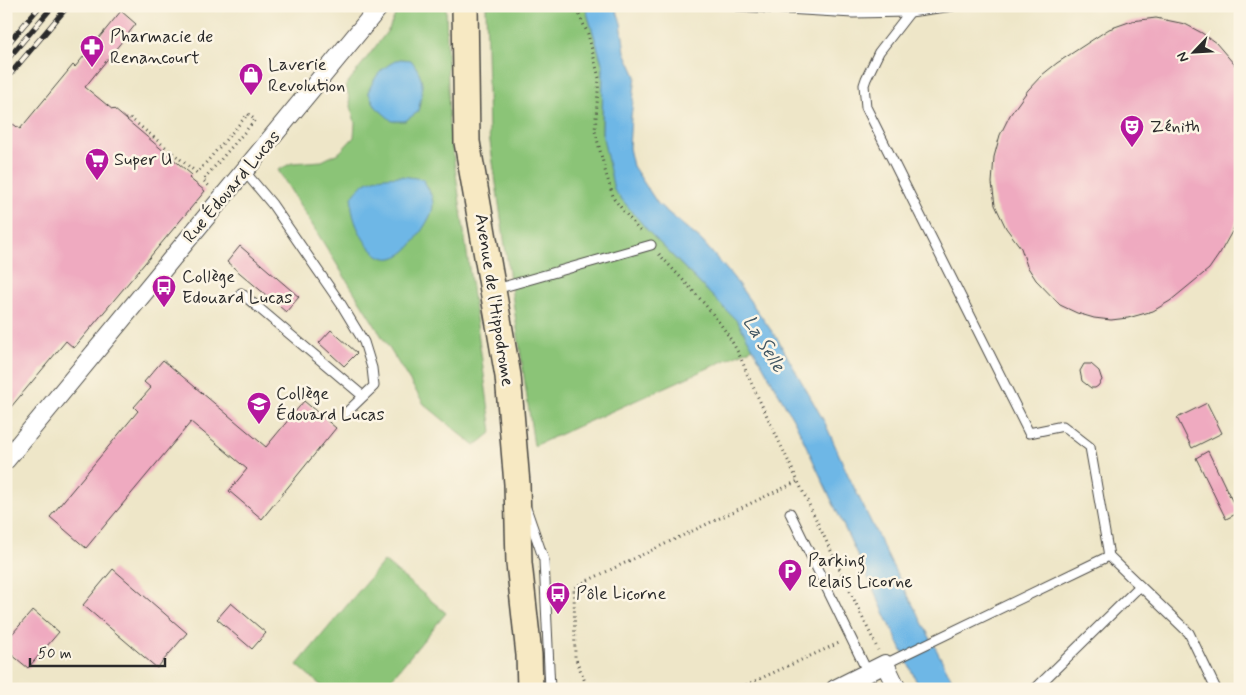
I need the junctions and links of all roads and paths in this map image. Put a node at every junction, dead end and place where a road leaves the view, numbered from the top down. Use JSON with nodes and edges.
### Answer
{"nodes":[{"id":1,"x":380,"y":6,"type":"edge"},
{"id":2,"x":465,"y":6,"type":"edge"},
{"id":3,"x":575,"y":6,"type":"edge"},
{"id":4,"x":737,"y":6,"type":"edge"},
{"id":5,"x":953,"y":6,"type":"edge"},
{"id":6,"x":910,"y":12,"type":"junction"},
{"id":7,"x":126,"y":119,"type":"dead end"},
{"id":8,"x":245,"y":172,"type":"junction"},
{"id":9,"x":223,"y":197,"type":"junction"},
{"id":10,"x":651,"y":245,"type":"junction"},
{"id":11,"x":493,"y":290,"type":"junction"},
{"id":12,"x":241,"y":293,"type":"dead end"},
{"id":13,"x":363,"y":396,"type":"junction"},
{"id":14,"x":346,"y":413,"type":"dead end"},
{"id":15,"x":6,"y":460,"type":"edge"},
{"id":16,"x":798,"y":481,"type":"junction"},
{"id":17,"x":517,"y":484,"type":"junction"},
{"id":18,"x":790,"y":513,"type":"dead end"},
{"id":19,"x":1109,"y":556,"type":"junction"},
{"id":20,"x":1140,"y":586,"type":"junction"},
{"id":21,"x":521,"y":595,"type":"junction"},
{"id":22,"x":851,"y":638,"type":"junction"},
{"id":23,"x":892,"y":661,"type":"junction"},
{"id":24,"x":868,"y":672,"type":"junction"},
{"id":25,"x":517,"y":689,"type":"edge"},
{"id":26,"x":530,"y":689,"type":"edge"},
{"id":27,"x":550,"y":689,"type":"edge"},
{"id":28,"x":588,"y":689,"type":"edge"},
{"id":29,"x":737,"y":689,"type":"edge"},
{"id":30,"x":835,"y":689,"type":"edge"},
{"id":31,"x":897,"y":689,"type":"edge"},
{"id":32,"x":1036,"y":689,"type":"edge"},
{"id":33,"x":1216,"y":689,"type":"edge"}],
"edges":[{"from":1,"to":8,"type":"street","name":"Rue Édouard Lucas"},
{"from":2,"to":11,"type":"main road","name":"Avenue de l'Hippodrome"},
{"from":3,"to":10,"type":"path"},
{"from":4,"to":6,"type":"lane"},
{"from":5,"to":6,"type":"lane"},
{"from":6,"to":19,"type":"lane"},
{"from":7,"to":9,"type":"path"},
{"from":8,"to":9,"type":"street","name":"Rue Édouard Lucas"},
{"from":8,"to":13,"type":"lane"},
{"from":9,"to":15,"type":"street","name":"Rue Édouard Lucas"},
{"from":10,"to":11,"type":"lane"},
{"from":10,"to":16,"type":"path"},
{"from":11,"to":17,"type":"main road","name":"Avenue de l'Hippodrome"},
{"from":12,"to":13,"type":"lane"},
{"from":13,"to":14,"type":"lane"},
{"from":16,"to":23,"type":"path"},
{"from":16,"to":28,"type":"path"},
{"from":17,"to":21,"type":"main road","name":"Avenue de l'Hippodrome"},
{"from":17,"to":27,"type":"lane"},
{"from":18,"to":22,"type":"lane"},
{"from":19,"to":20,"type":"lane"},
{"from":19,"to":23,"type":"lane"},
{"from":20,"to":32,"type":"lane"},
{"from":20,"to":33,"type":"lane"},
{"from":21,"to":25,"type":"main road","name":"Avenue de l'Hippodrome"},
{"from":21,"to":26,"type":"main road","name":"Avenue de l'Hippodrome"},
{"from":22,"to":24,"type":"lane"},
{"from":22,"to":29,"type":"path"},
{"from":23,"to":24,"type":"street"},
{"from":23,"to":31,"type":"street"},
{"from":24,"to":30,"type":"street"}]}
